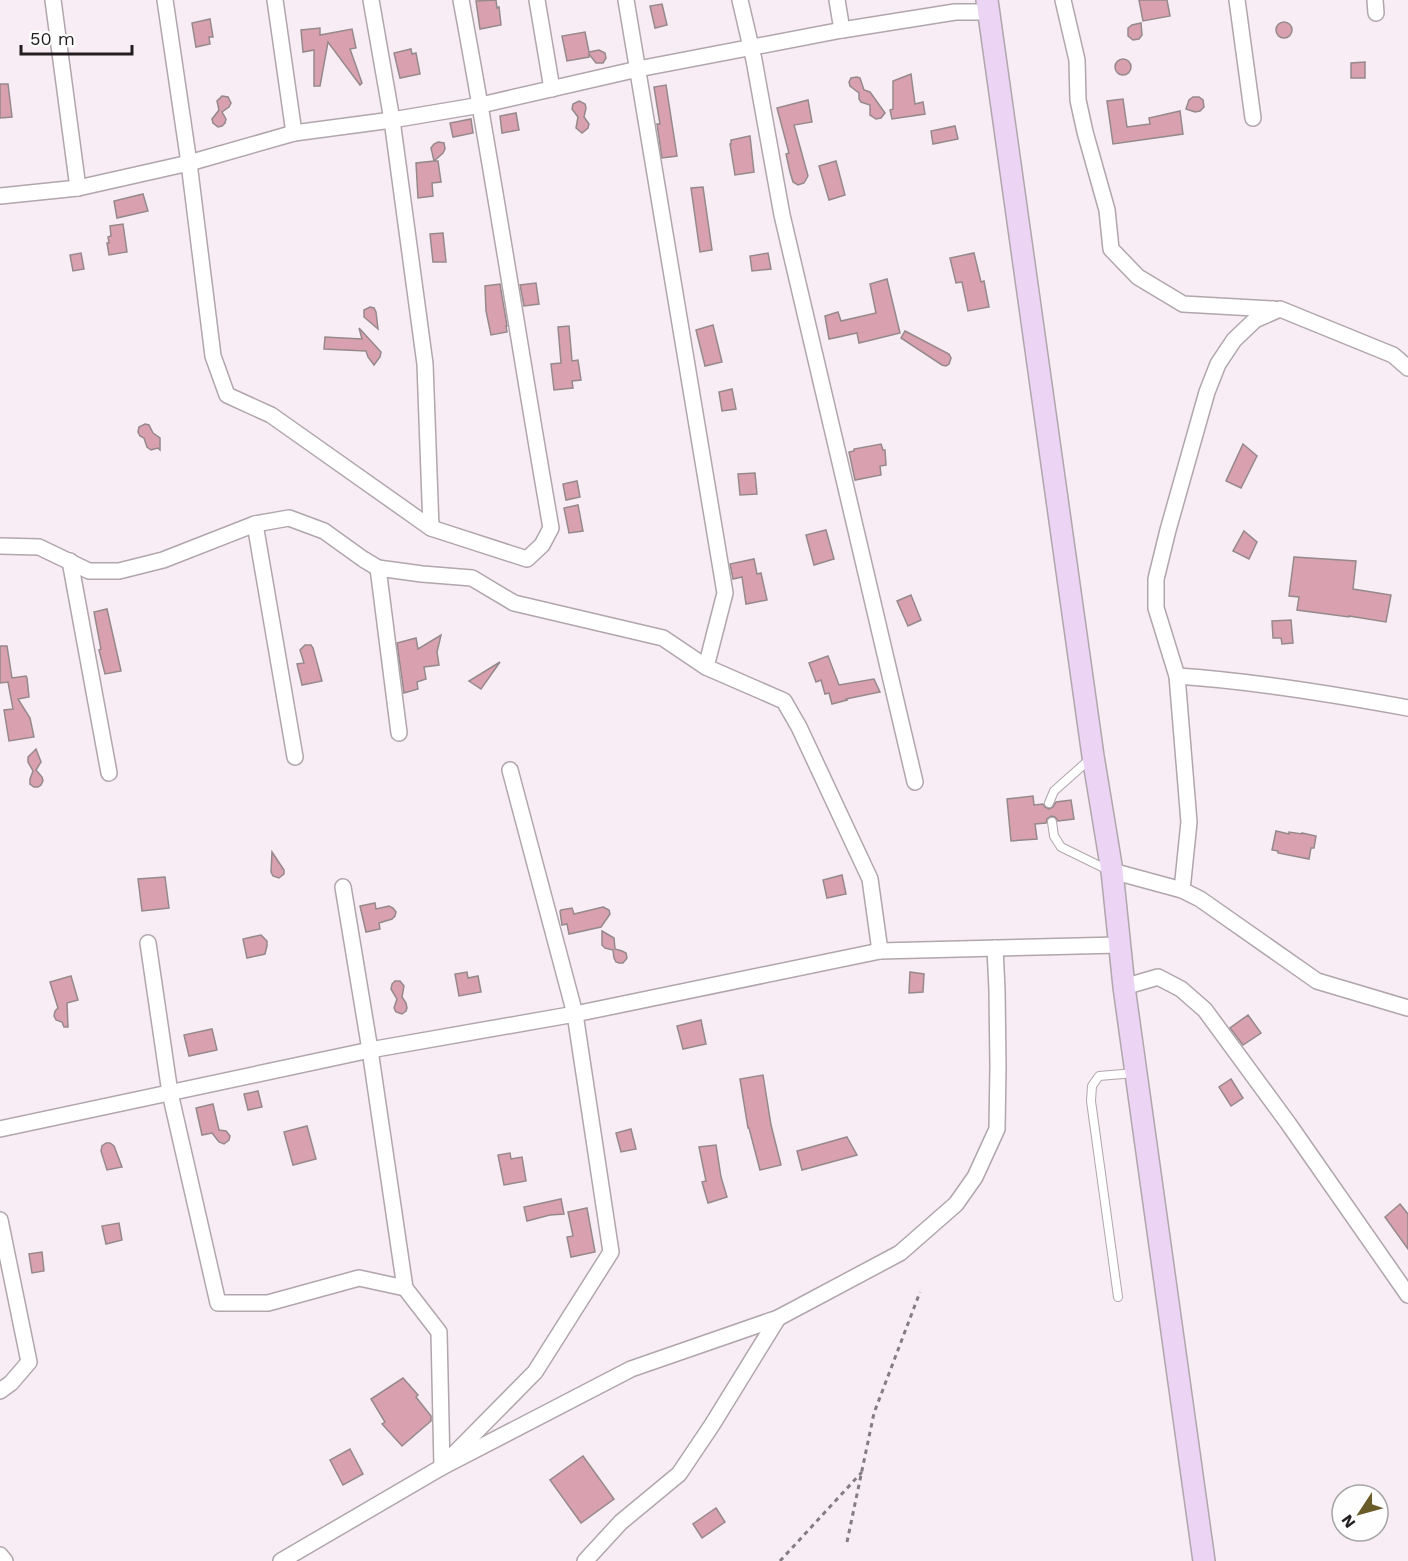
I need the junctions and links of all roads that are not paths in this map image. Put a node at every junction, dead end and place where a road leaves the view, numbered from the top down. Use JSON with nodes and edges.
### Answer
{"nodes":[{"id":1,"x":53,"y":0,"type":"edge"},
{"id":2,"x":165,"y":0,"type":"edge"},
{"id":3,"x":274,"y":0,"type":"edge"},
{"id":4,"x":371,"y":0,"type":"edge"},
{"id":5,"x":461,"y":0,"type":"edge"},
{"id":6,"x":537,"y":0,"type":"edge"},
{"id":7,"x":626,"y":0,"type":"edge"},
{"id":8,"x":740,"y":0,"type":"edge"},
{"id":9,"x":837,"y":0,"type":"edge"},
{"id":10,"x":1063,"y":0,"type":"edge"},
{"id":11,"x":1236,"y":0,"type":"edge"},
{"id":12,"x":954,"y":6,"type":"edge"},
{"id":13,"x":988,"y":6,"type":"edge"},
{"id":14,"x":843,"y":30,"type":"junction"},
{"id":15,"x":751,"y":49,"type":"junction"},
{"id":16,"x":638,"y":69,"type":"junction"},
{"id":17,"x":552,"y":89,"type":"junction"},
{"id":18,"x":481,"y":105,"type":"junction"},
{"id":19,"x":1254,"y":118,"type":"dead end"},
{"id":20,"x":392,"y":120,"type":"junction"},
{"id":21,"x":294,"y":133,"type":"junction"},
{"id":22,"x":189,"y":163,"type":"junction"},
{"id":23,"x":78,"y":188,"type":"junction"},
{"id":24,"x":0,"y":196,"type":"edge"},
{"id":25,"x":1280,"y":309,"type":"junction"},
{"id":26,"x":1408,"y":368,"type":"edge"},
{"id":27,"x":255,"y":524,"type":"junction"},
{"id":28,"x":431,"y":528,"type":"junction"},
{"id":29,"x":0,"y":546,"type":"edge"},
{"id":30,"x":70,"y":561,"type":"junction"},
{"id":31,"x":378,"y":567,"type":"junction"},
{"id":32,"x":706,"y":667,"type":"junction"},
{"id":33,"x":1177,"y":676,"type":"junction"},
{"id":34,"x":1408,"y":708,"type":"edge"},
{"id":35,"x":399,"y":733,"type":"dead end"},
{"id":36,"x":1093,"y":756,"type":"junction"},
{"id":37,"x":294,"y":757,"type":"dead end"},
{"id":38,"x":510,"y":770,"type":"dead end"},
{"id":39,"x":109,"y":773,"type":"dead end"},
{"id":40,"x":915,"y":782,"type":"dead end"},
{"id":41,"x":1049,"y":803,"type":"dead end"},
{"id":42,"x":1052,"y":822,"type":"dead end"},
{"id":43,"x":1112,"y":871,"type":"junction"},
{"id":44,"x":343,"y":888,"type":"dead end"},
{"id":45,"x":1182,"y":890,"type":"junction"},
{"id":46,"x":148,"y":943,"type":"dead end"},
{"id":47,"x":1119,"y":945,"type":"junction"},
{"id":48,"x":995,"y":948,"type":"junction"},
{"id":49,"x":880,"y":951,"type":"junction"},
{"id":50,"x":1124,"y":987,"type":"junction"},
{"id":51,"x":1408,"y":1008,"type":"edge"},
{"id":52,"x":575,"y":1014,"type":"junction"},
{"id":53,"x":370,"y":1050,"type":"junction"},
{"id":54,"x":1136,"y":1073,"type":"junction"},
{"id":55,"x":170,"y":1092,"type":"junction"},
{"id":56,"x":0,"y":1129,"type":"edge"},
{"id":57,"x":0,"y":1220,"type":"edge"},
{"id":58,"x":405,"y":1288,"type":"junction"},
{"id":59,"x":1408,"y":1295,"type":"edge"},
{"id":60,"x":1118,"y":1297,"type":"dead end"},
{"id":61,"x":778,"y":1318,"type":"junction"},
{"id":62,"x":0,"y":1390,"type":"edge"},
{"id":63,"x":442,"y":1467,"type":"junction"},
{"id":64,"x":0,"y":1556,"type":"edge"},
{"id":65,"x":5,"y":1561,"type":"edge"},
{"id":66,"x":281,"y":1561,"type":"edge"},
{"id":67,"x":585,"y":1561,"type":"edge"},
{"id":68,"x":1204,"y":1561,"type":"edge"}],
"edges":[{"from":1,"to":23,"type":"street"},
{"from":2,"to":22,"type":"street"},
{"from":3,"to":21,"type":"street"},
{"from":4,"to":20,"type":"street"},
{"from":5,"to":18,"type":"street"},
{"from":6,"to":17,"type":"street"},
{"from":7,"to":16,"type":"street"},
{"from":8,"to":15,"type":"street"},
{"from":9,"to":14,"type":"street"},
{"from":10,"to":25,"type":"street"},
{"from":11,"to":19,"type":"street"},
{"from":12,"to":13,"type":"street"},
{"from":12,"to":14,"type":"street"},
{"from":13,"to":36,"type":"main road"},
{"from":14,"to":15,"type":"street"},
{"from":15,"to":16,"type":"street"},
{"from":15,"to":40,"type":"street"},
{"from":16,"to":17,"type":"street"},
{"from":16,"to":32,"type":"street"},
{"from":17,"to":18,"type":"street"},
{"from":18,"to":20,"type":"street"},
{"from":18,"to":28,"type":"street"},
{"from":20,"to":21,"type":"street"},
{"from":20,"to":28,"type":"street"},
{"from":21,"to":22,"type":"street"},
{"from":22,"to":23,"type":"street"},
{"from":22,"to":28,"type":"street"},
{"from":23,"to":24,"type":"street"},
{"from":25,"to":26,"type":"street"},
{"from":25,"to":33,"type":"street"},
{"from":27,"to":30,"type":"street"},
{"from":27,"to":31,"type":"street"},
{"from":27,"to":37,"type":"street"},
{"from":29,"to":30,"type":"street"},
{"from":30,"to":39,"type":"street"},
{"from":31,"to":32,"type":"street"},
{"from":31,"to":35,"type":"street"},
{"from":32,"to":49,"type":"street"},
{"from":33,"to":34,"type":"street"},
{"from":33,"to":45,"type":"street"},
{"from":36,"to":41,"type":"lane"},
{"from":36,"to":43,"type":"main road"},
{"from":38,"to":52,"type":"street"},
{"from":42,"to":43,"type":"lane"},
{"from":43,"to":45,"type":"street"},
{"from":43,"to":47,"type":"main road"},
{"from":44,"to":53,"type":"street"},
{"from":45,"to":51,"type":"street"},
{"from":46,"to":55,"type":"street"},
{"from":47,"to":48,"type":"street"},
{"from":47,"to":50,"type":"main road"},
{"from":48,"to":49,"type":"street"},
{"from":48,"to":61,"type":"street"},
{"from":49,"to":52,"type":"street"},
{"from":50,"to":54,"type":"main road"},
{"from":50,"to":59,"type":"street"},
{"from":52,"to":53,"type":"street"},
{"from":52,"to":63,"type":"street"},
{"from":53,"to":55,"type":"street"},
{"from":53,"to":58,"type":"street"},
{"from":54,"to":60,"type":"lane"},
{"from":54,"to":68,"type":"main road"},
{"from":55,"to":56,"type":"street"},
{"from":55,"to":58,"type":"street"},
{"from":57,"to":62,"type":"street"},
{"from":58,"to":63,"type":"street"},
{"from":61,"to":63,"type":"street"},
{"from":61,"to":67,"type":"street"},
{"from":63,"to":66,"type":"street"},
{"from":64,"to":65,"type":"street"}]}
